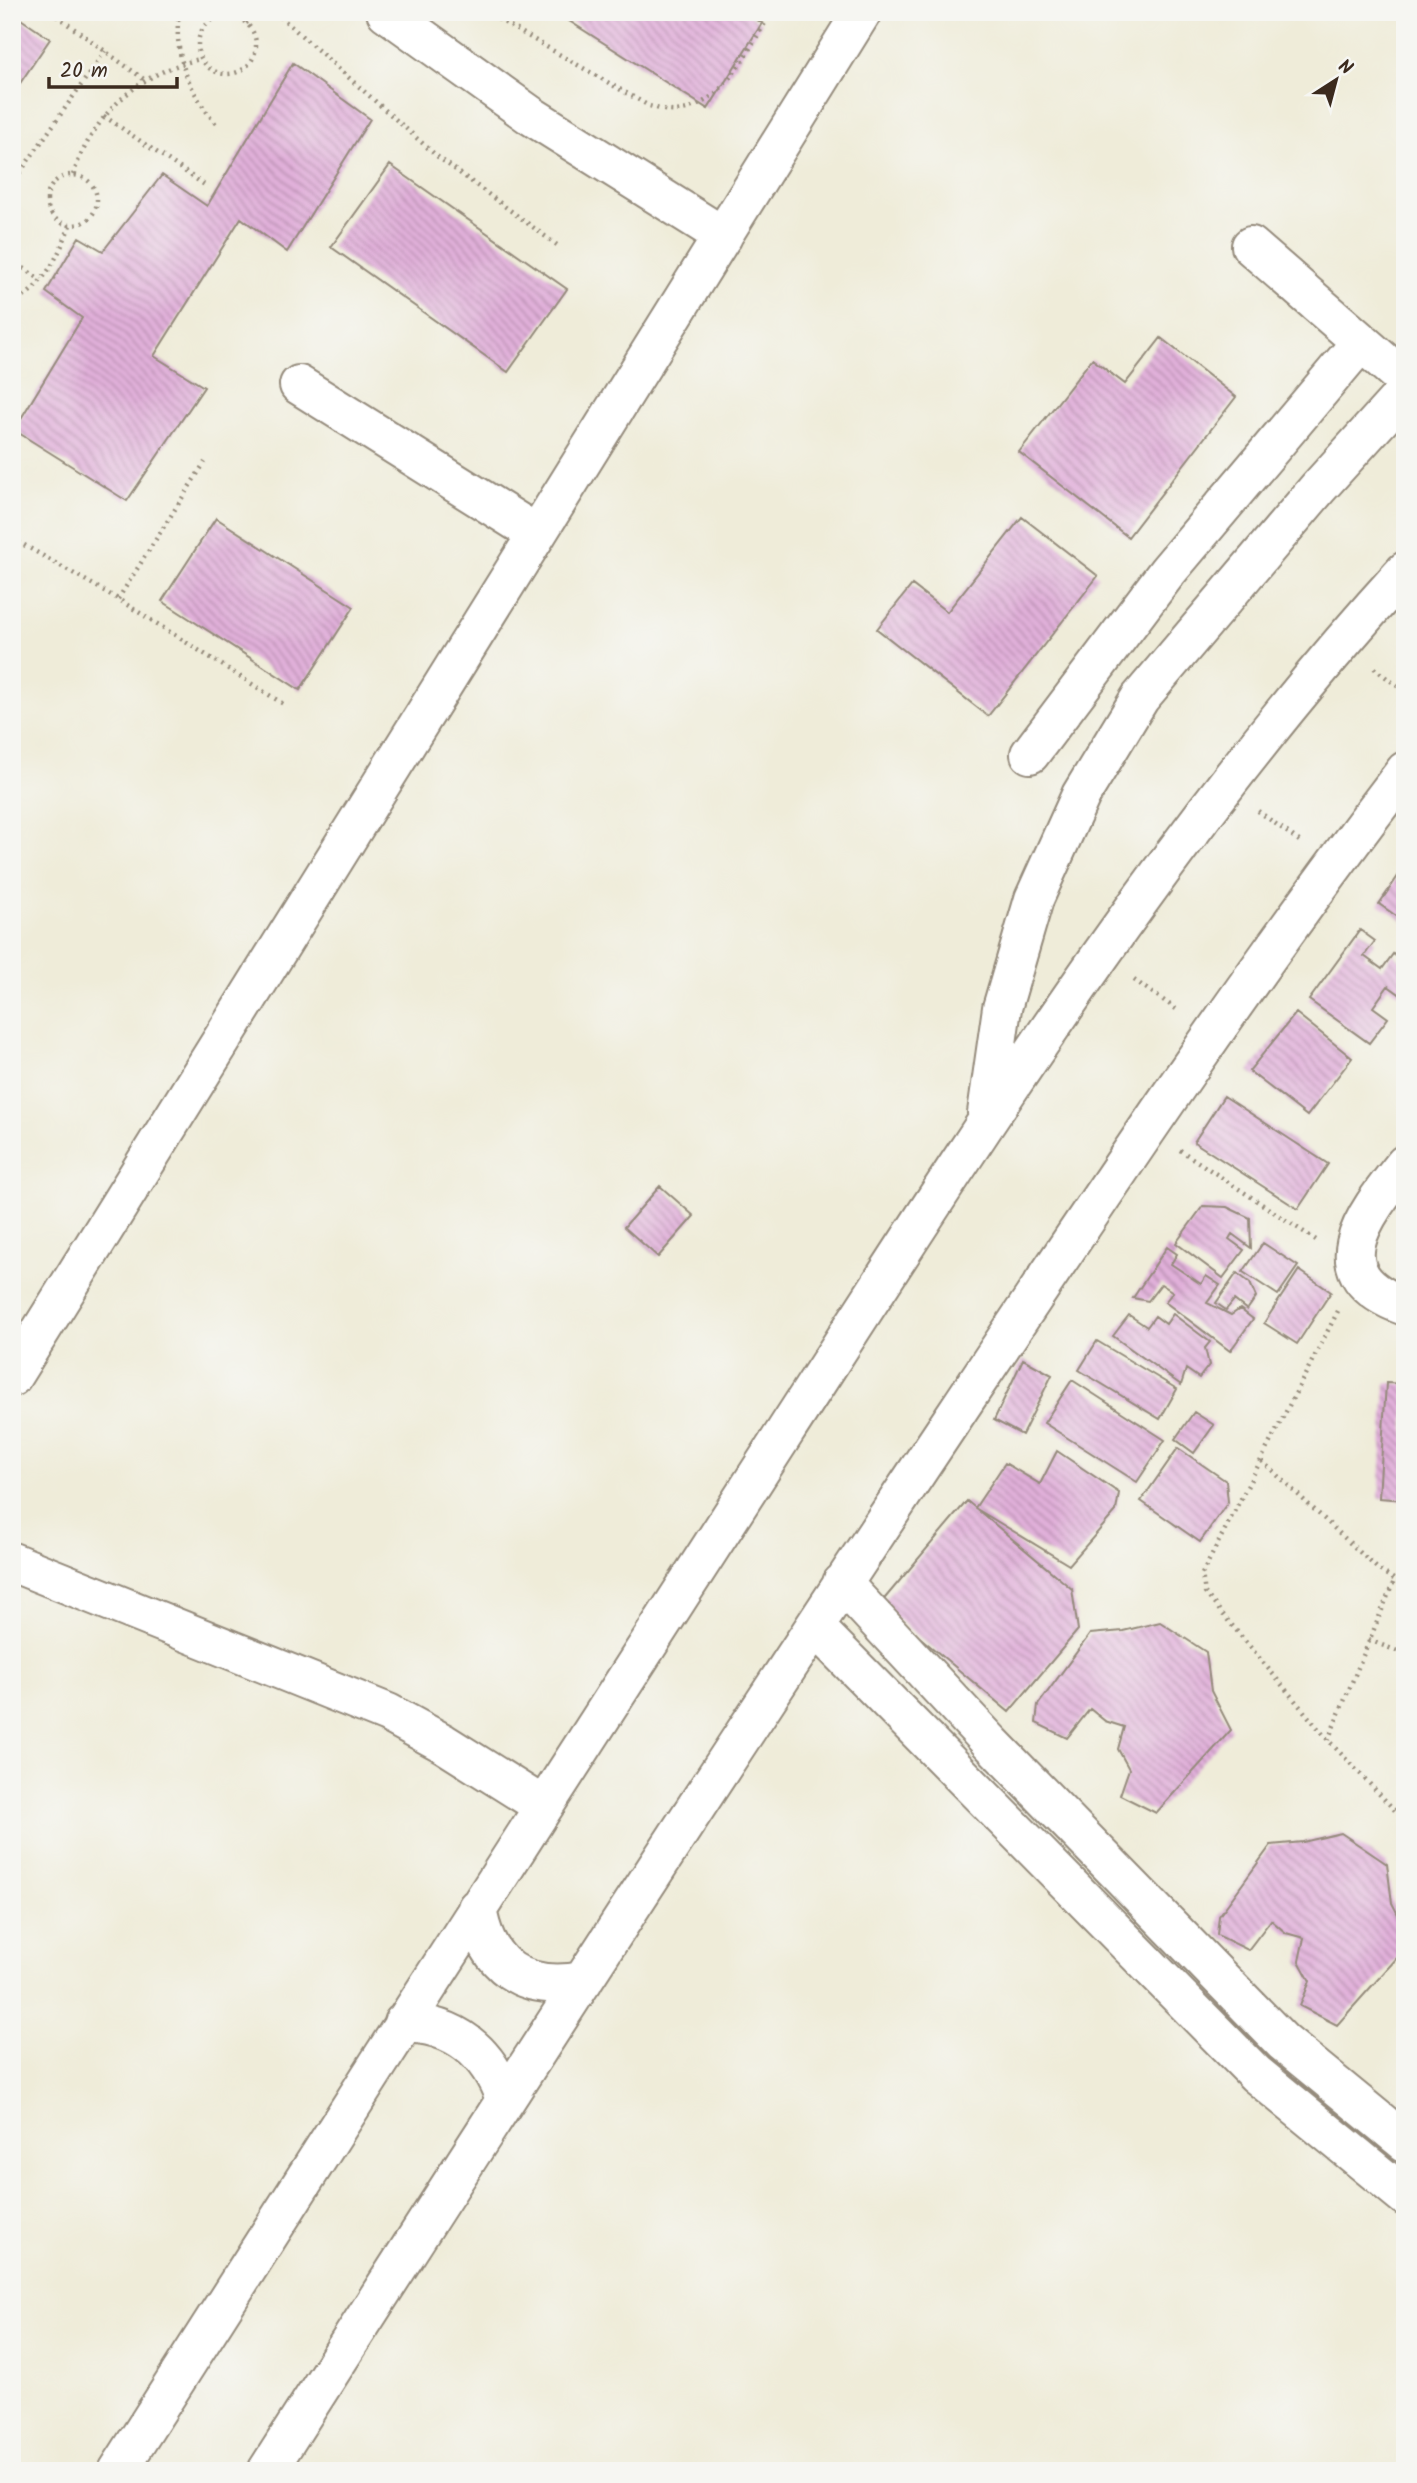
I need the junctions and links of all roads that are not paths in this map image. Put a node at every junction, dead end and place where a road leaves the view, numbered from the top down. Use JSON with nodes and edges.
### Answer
{"nodes":[{"id":1,"x":386,"y":12,"type":"edge"},
{"id":2,"x":862,"y":12,"type":"edge"},
{"id":3,"x":723,"y":236,"type":"junction"},
{"id":4,"x":1251,"y":246,"type":"dead end"},
{"id":5,"x":1361,"y":342,"type":"junction"},
{"id":6,"x":1405,"y":380,"type":"edge"},
{"id":7,"x":299,"y":385,"type":"dead end"},
{"id":8,"x":1405,"y":392,"type":"edge"},
{"id":9,"x":537,"y":534,"type":"junction"},
{"id":10,"x":1405,"y":571,"type":"edge"},
{"id":11,"x":1030,"y":754,"type":"dead end"},
{"id":12,"x":1405,"y":771,"type":"edge"},
{"id":13,"x":985,"y":1123,"type":"junction"},
{"id":14,"x":1405,"y":1164,"type":"edge"},
{"id":15,"x":1405,"y":1306,"type":"edge"},
{"id":16,"x":12,"y":1377,"type":"edge"},
{"id":17,"x":12,"y":1562,"type":"edge"},
{"id":18,"x":842,"y":1583,"type":"junction"},
{"id":19,"x":814,"y":1627,"type":"junction"},
{"id":20,"x":925,"y":1672,"type":"junction"},
{"id":21,"x":893,"y":1706,"type":"junction"},
{"id":22,"x":543,"y":1806,"type":"junction"},
{"id":23,"x":477,"y":1908,"type":"junction"},
{"id":24,"x":583,"y":1981,"type":"junction"},
{"id":25,"x":403,"y":2023,"type":"junction"},
{"id":26,"x":505,"y":2099,"type":"junction"},
{"id":27,"x":1405,"y":2142,"type":"edge"},
{"id":28,"x":1405,"y":2196,"type":"edge"},
{"id":29,"x":118,"y":2471,"type":"edge"},
{"id":30,"x":267,"y":2471,"type":"edge"}],
"edges":[{"from":1,"to":3,"type":"street"},
{"from":2,"to":3,"type":"street"},
{"from":3,"to":9,"type":"street"},
{"from":4,"to":5,"type":"street"},
{"from":5,"to":6,"type":"street"},
{"from":5,"to":11,"type":"street"},
{"from":7,"to":9,"type":"street"},
{"from":8,"to":13,"type":"street"},
{"from":9,"to":16,"type":"street"},
{"from":10,"to":13,"type":"street"},
{"from":12,"to":18,"type":"street"},
{"from":13,"to":22,"type":"street"},
{"from":14,"to":15,"type":"street"},
{"from":17,"to":22,"type":"street"},
{"from":18,"to":19,"type":"street"},
{"from":18,"to":20,"type":"street"},
{"from":19,"to":21,"type":"street"},
{"from":19,"to":24,"type":"street"},
{"from":20,"to":21,"type":"street"},
{"from":20,"to":27,"type":"street"},
{"from":21,"to":28,"type":"street"},
{"from":22,"to":23,"type":"street"},
{"from":23,"to":24,"type":"street"},
{"from":23,"to":25,"type":"street"},
{"from":24,"to":26,"type":"street"},
{"from":25,"to":26,"type":"street"},
{"from":25,"to":29,"type":"street"},
{"from":26,"to":30,"type":"street"}]}
